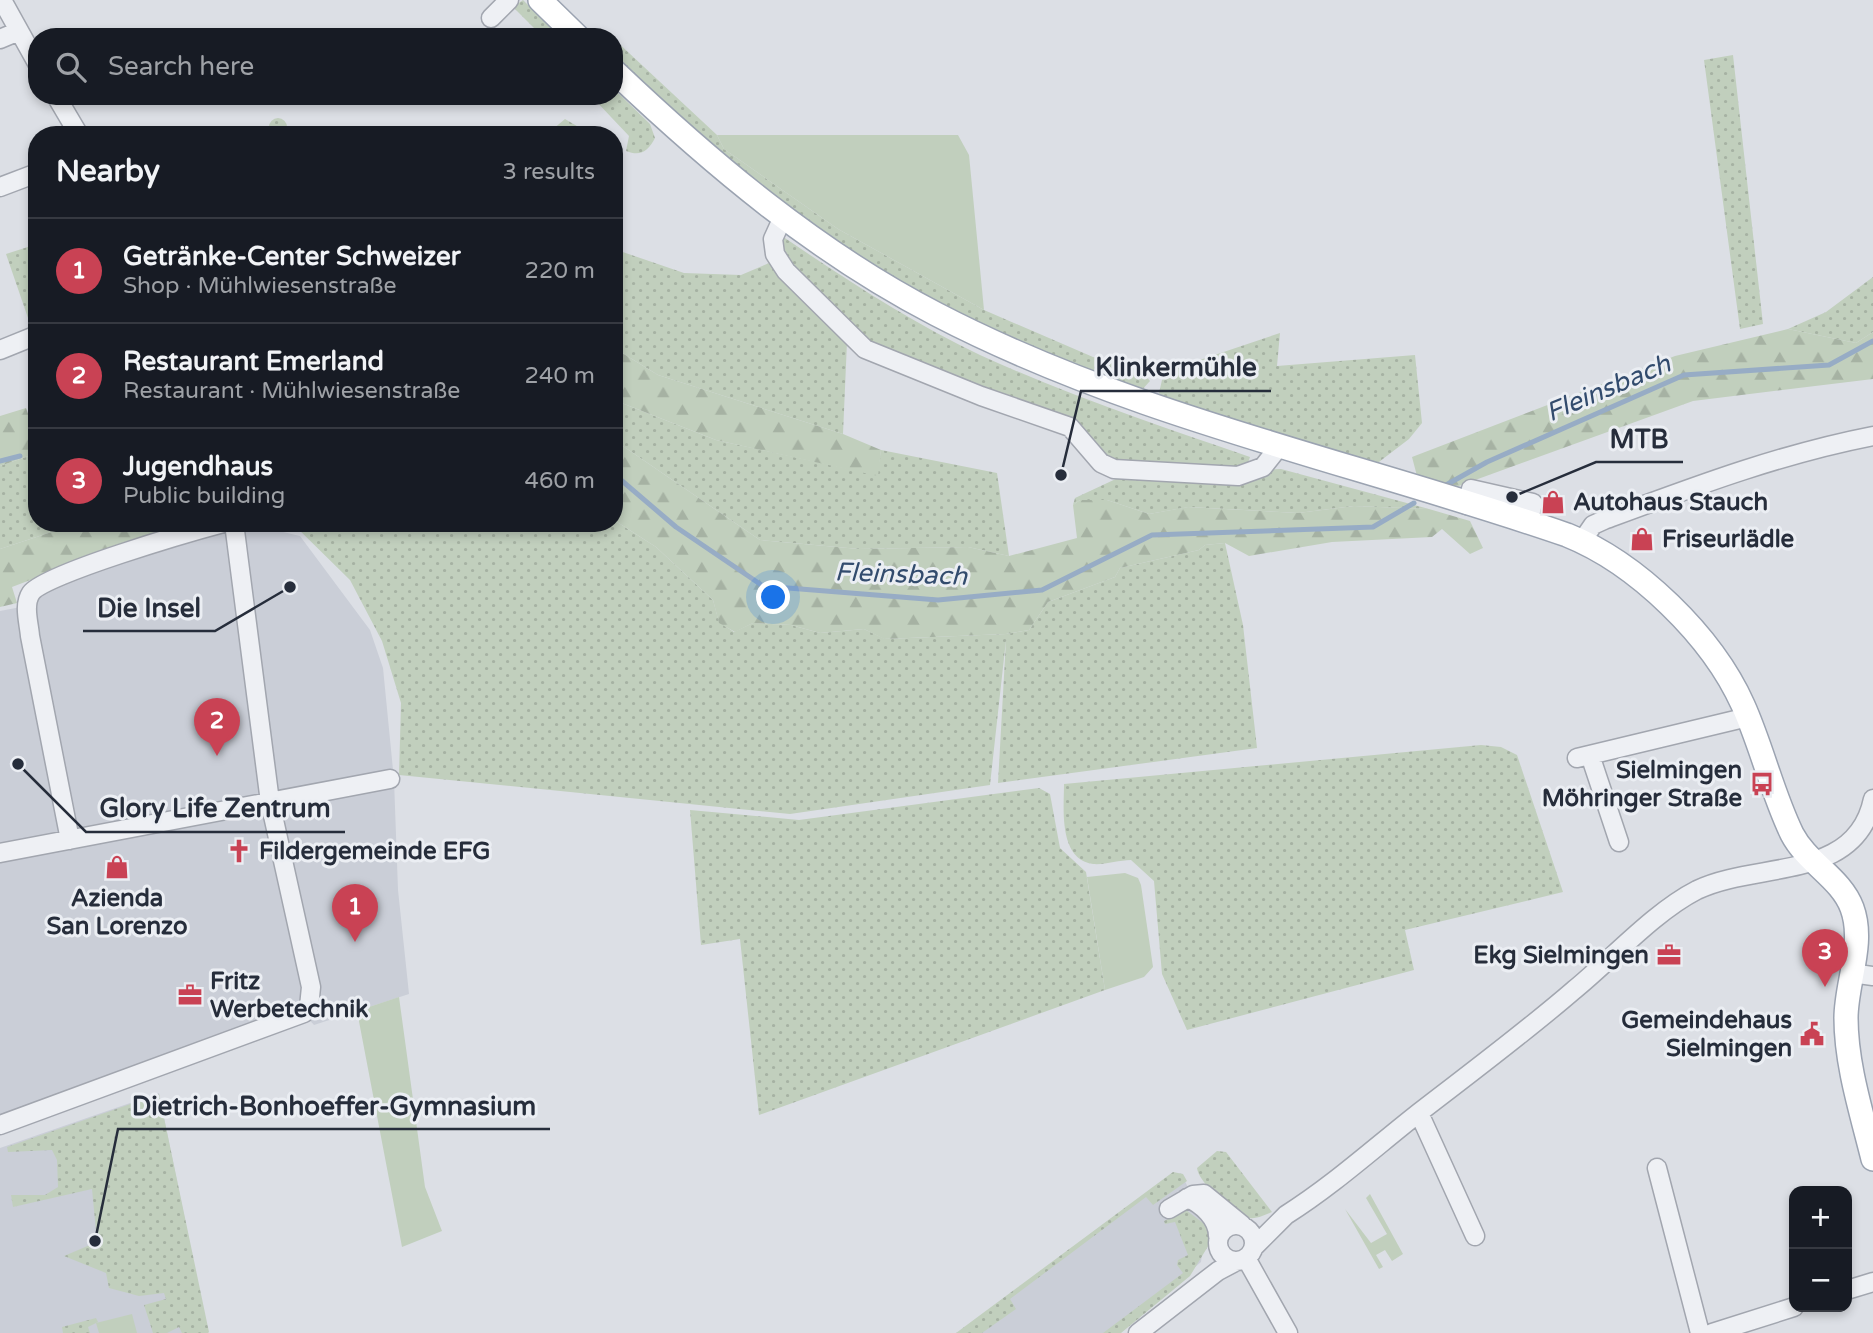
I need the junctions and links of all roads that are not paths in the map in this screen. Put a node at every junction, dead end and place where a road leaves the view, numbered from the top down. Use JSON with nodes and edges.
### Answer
{"nodes":[{"id":1,"x":2,"y":0,"type":"edge"},
{"id":2,"x":509,"y":0,"type":"edge"},
{"id":3,"x":540,"y":0,"type":"edge"},
{"id":4,"x":491,"y":18,"type":"dead end"},
{"id":5,"x":569,"y":28,"type":"edge"},
{"id":6,"x":19,"y":31,"type":"junction"},
{"id":7,"x":0,"y":39,"type":"edge"},
{"id":8,"x":28,"y":47,"type":"edge"},
{"id":9,"x":623,"y":79,"type":"edge"},
{"id":10,"x":61,"y":105,"type":"edge"},
{"id":11,"x":74,"y":126,"type":"edge"},
{"id":12,"x":28,"y":176,"type":"edge"},
{"id":13,"x":0,"y":187,"type":"edge"},
{"id":14,"x":783,"y":217,"type":"junction"},
{"id":15,"x":28,"y":338,"type":"edge"},
{"id":16,"x":0,"y":349,"type":"edge"},
{"id":17,"x":1873,"y":436,"type":"edge"},
{"id":18,"x":1278,"y":448,"type":"junction"},
{"id":19,"x":196,"y":532,"type":"edge"},
{"id":20,"x":235,"y":532,"type":"edge"},
{"id":21,"x":1582,"y":541,"type":"junction"},
{"id":22,"x":1748,"y":717,"type":"junction"},
{"id":23,"x":390,"y":779,"type":"dead end"},
{"id":24,"x":1873,"y":799,"type":"edge"},
{"id":25,"x":270,"y":802,"type":"junction"},
{"id":26,"x":70,"y":840,"type":"junction"},
{"id":27,"x":1619,"y":842,"type":"dead end"},
{"id":28,"x":0,"y":853,"type":"edge"},
{"id":29,"x":1811,"y":862,"type":"junction"},
{"id":30,"x":1862,"y":974,"type":"edge"},
{"id":31,"x":1419,"y":1113,"type":"junction"},
{"id":32,"x":1868,"y":1115,"type":"edge"},
{"id":33,"x":0,"y":1125,"type":"edge"},
{"id":34,"x":1873,"y":1159,"type":"edge"},
{"id":35,"x":1657,"y":1168,"type":"dead end"},
{"id":36,"x":1193,"y":1196,"type":"junction"},
{"id":37,"x":1169,"y":1209,"type":"dead end"},
{"id":38,"x":1286,"y":1215,"type":"junction"},
{"id":39,"x":1243,"y":1226,"type":"junction"},
{"id":40,"x":1475,"y":1236,"type":"dead end"},
{"id":41,"x":1218,"y":1240,"type":"junction"},
{"id":42,"x":1246,"y":1255,"type":"junction"},
{"id":43,"x":1873,"y":1282,"type":"edge"},
{"id":44,"x":1852,"y":1288,"type":"edge"},
{"id":45,"x":1184,"y":1296,"type":"junction"},
{"id":46,"x":1789,"y":1309,"type":"edge"},
{"id":47,"x":1138,"y":1333,"type":"edge"},
{"id":48,"x":1288,"y":1333,"type":"edge"},
{"id":49,"x":1700,"y":1333,"type":"edge"},
{"id":50,"x":1712,"y":1333,"type":"edge"}],
"edges":[{"from":1,"to":6,"type":"street"},
{"from":2,"to":4,"type":"street"},
{"from":3,"to":5,"type":"main road"},
{"from":6,"to":7,"type":"street"},
{"from":6,"to":8,"type":"street"},
{"from":9,"to":14,"type":"main road"},
{"from":10,"to":11,"type":"street"},
{"from":12,"to":13,"type":"street"},
{"from":14,"to":18,"type":"main road"},
{"from":14,"to":18,"type":"street"},
{"from":15,"to":16,"type":"street"},
{"from":17,"to":21,"type":"street"},
{"from":18,"to":21,"type":"main road"},
{"from":19,"to":26,"type":"street"},
{"from":20,"to":25,"type":"street"},
{"from":21,"to":22,"type":"main road"},
{"from":22,"to":27,"type":"street"},
{"from":22,"to":29,"type":"main road"},
{"from":23,"to":25,"type":"street"},
{"from":24,"to":29,"type":"street"},
{"from":25,"to":26,"type":"street"},
{"from":25,"to":33,"type":"street"},
{"from":26,"to":28,"type":"street"},
{"from":29,"to":30,"type":"main road"},
{"from":29,"to":31,"type":"street"},
{"from":30,"to":32,"type":"main road"},
{"from":31,"to":38,"type":"street"},
{"from":31,"to":40,"type":"street"},
{"from":32,"to":34,"type":"main road"},
{"from":35,"to":49,"type":"street"},
{"from":36,"to":37,"type":"street"},
{"from":36,"to":39,"type":"street"},
{"from":36,"to":41,"type":"street"},
{"from":38,"to":39,"type":"street"},
{"from":38,"to":42,"type":"street"},
{"from":39,"to":41,"type":"street"},
{"from":39,"to":42,"type":"street"},
{"from":41,"to":42,"type":"street"},
{"from":41,"to":45,"type":"street"},
{"from":42,"to":45,"type":"street"},
{"from":42,"to":48,"type":"street"},
{"from":43,"to":44,"type":"street"},
{"from":45,"to":47,"type":"street"},
{"from":46,"to":50,"type":"street"}]}
